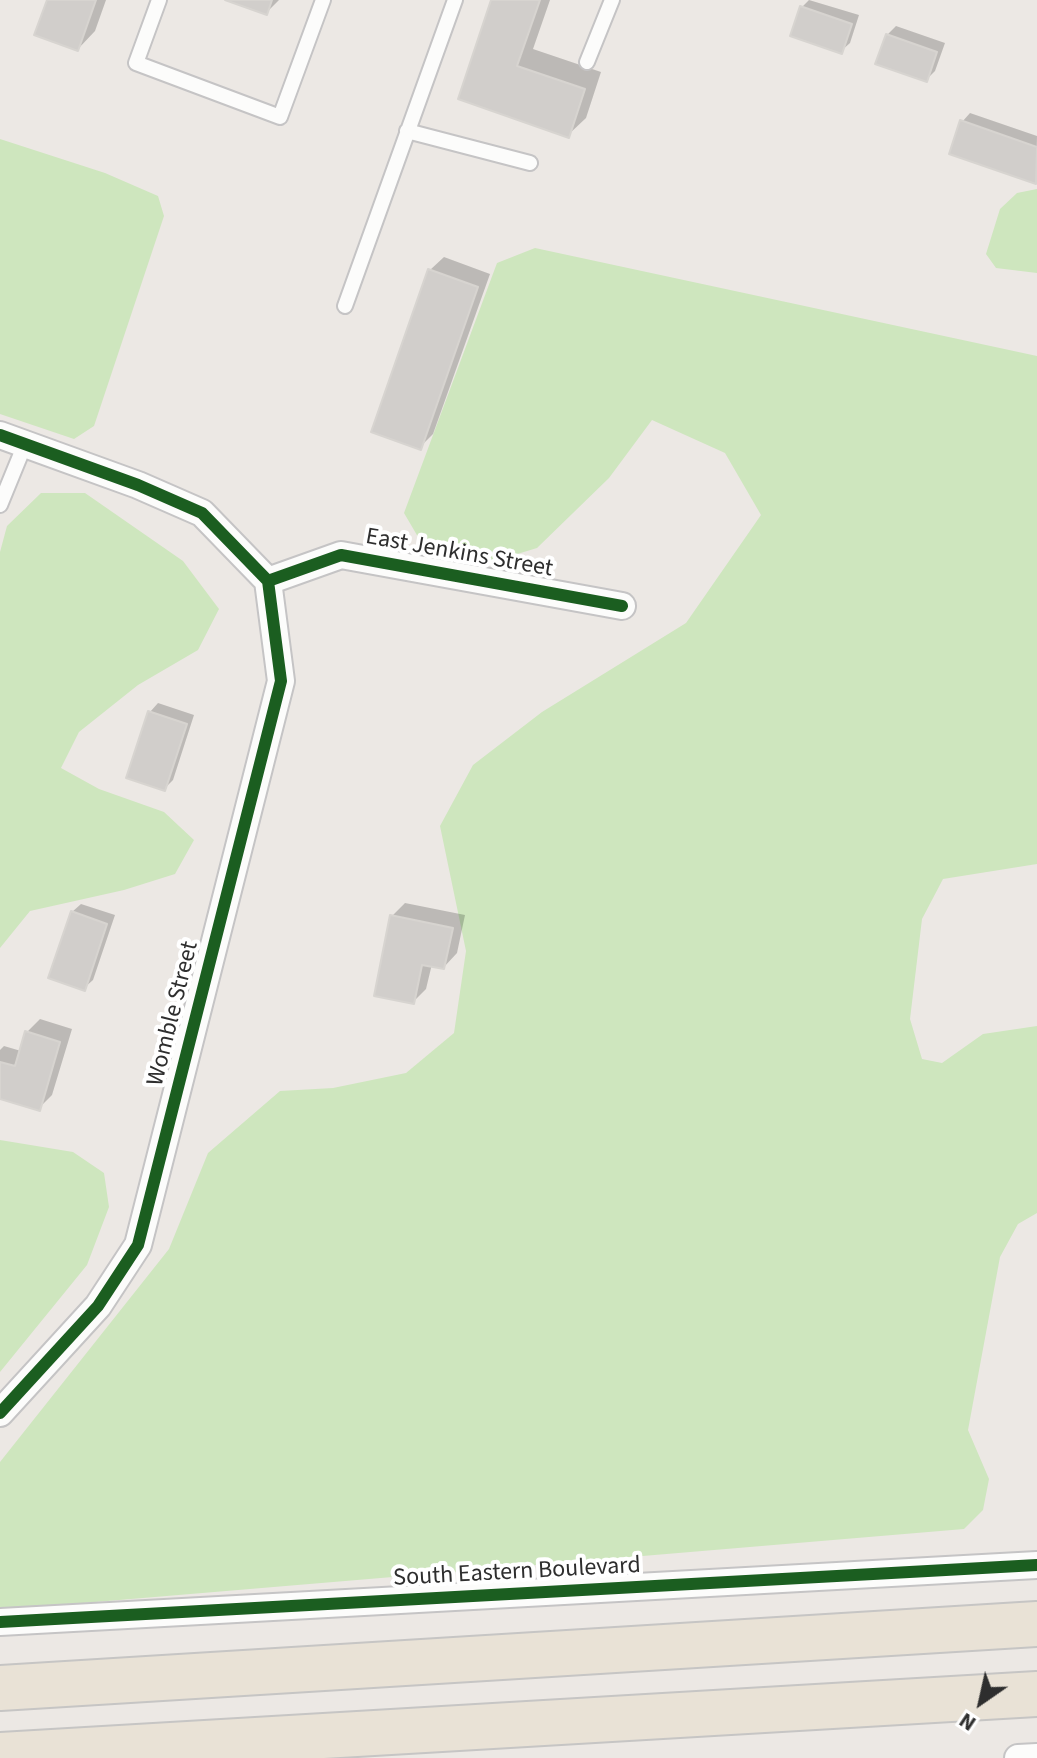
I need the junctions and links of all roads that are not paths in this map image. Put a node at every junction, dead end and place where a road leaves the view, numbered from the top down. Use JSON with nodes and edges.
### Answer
{"nodes":[{"id":1,"x":159,"y":0,"type":"edge"},
{"id":2,"x":323,"y":0,"type":"edge"},
{"id":3,"x":455,"y":0,"type":"edge"},
{"id":4,"x":612,"y":0,"type":"edge"},
{"id":5,"x":587,"y":62,"type":"dead end"},
{"id":6,"x":407,"y":131,"type":"junction"},
{"id":7,"x":530,"y":163,"type":"dead end"},
{"id":8,"x":345,"y":306,"type":"dead end"},
{"id":9,"x":0,"y":435,"type":"edge"},
{"id":10,"x":25,"y":444,"type":"junction"},
{"id":11,"x":0,"y":505,"type":"edge"},
{"id":12,"x":268,"y":581,"type":"junction"},
{"id":13,"x":622,"y":606,"type":"dead end"},
{"id":14,"x":0,"y":1413,"type":"edge"},
{"id":15,"x":1037,"y":1565,"type":"edge"},
{"id":16,"x":0,"y":1622,"type":"edge"},
{"id":17,"x":1037,"y":1624,"type":"edge"},
{"id":18,"x":0,"y":1688,"type":"edge"},
{"id":19,"x":1037,"y":1694,"type":"edge"},
{"id":20,"x":0,"y":1755,"type":"edge"},
{"id":21,"x":1037,"y":1757,"type":"edge"},
{"id":22,"x":1018,"y":1758,"type":"edge"}],
"edges":[{"from":1,"to":2,"type":"lane"},
{"from":3,"to":6,"type":"lane"},
{"from":4,"to":5,"type":"lane"},
{"from":6,"to":7,"type":"lane"},
{"from":6,"to":8,"type":"lane"},
{"from":9,"to":10,"type":"street"},
{"from":10,"to":11,"type":"lane"},
{"from":10,"to":12,"type":"street"},
{"from":12,"to":13,"type":"street","name":"East Jenkins Street"},
{"from":12,"to":14,"type":"street","name":"Womble Street"},
{"from":15,"to":16,"type":"street","name":"South Eastern Boulevard"},
{"from":17,"to":18,"type":"highway"},
{"from":19,"to":20,"type":"highway"},
{"from":21,"to":22,"type":"street"}]}
